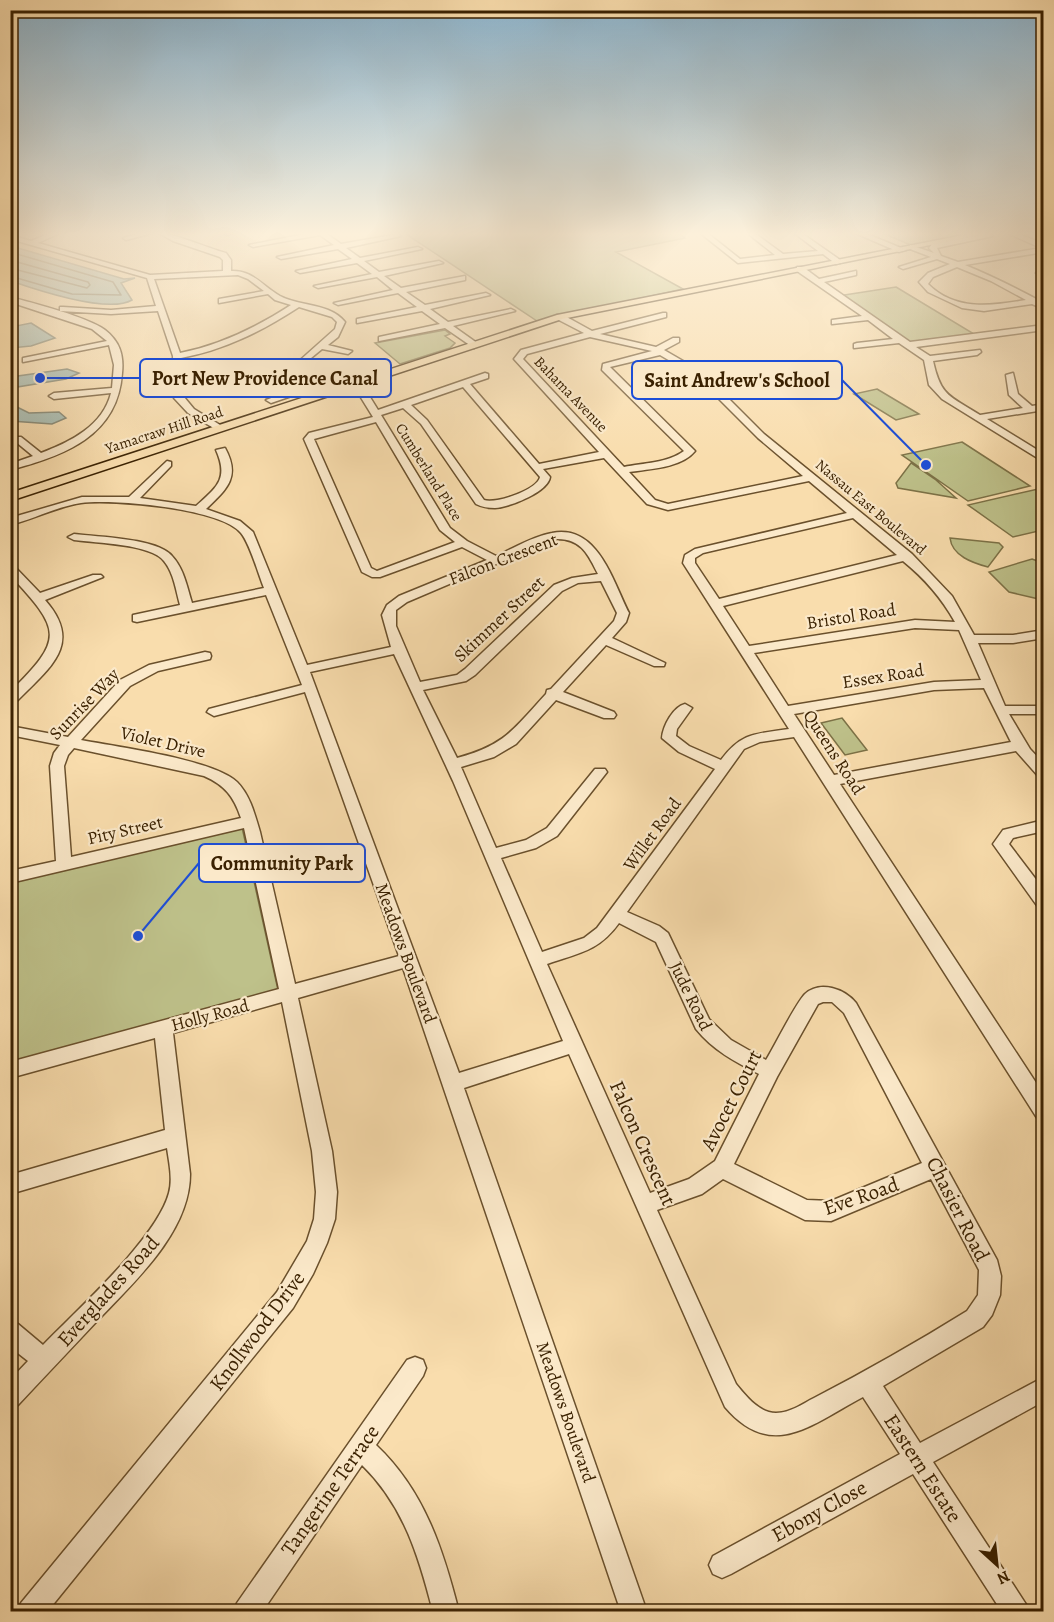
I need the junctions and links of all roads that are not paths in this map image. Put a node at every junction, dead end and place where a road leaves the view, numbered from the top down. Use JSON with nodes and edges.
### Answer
{"nodes":[{"id":1,"x":36,"y":308,"type":"edge"},
{"id":2,"x":55,"y":308,"type":"edge"},
{"id":3,"x":161,"y":308,"type":"joint"},
{"id":4,"x":292,"y":308,"type":"edge"},
{"id":5,"x":310,"y":308,"type":"edge"},
{"id":6,"x":422,"y":308,"type":"edge"},
{"id":7,"x":426,"y":308,"type":"edge"},
{"id":8,"x":610,"y":308,"type":"edge"},
{"id":9,"x":853,"y":308,"type":"edge"},
{"id":10,"x":962,"y":308,"type":"edge"},
{"id":11,"x":977,"y":308,"type":"edge"},
{"id":12,"x":511,"y":312,"type":"dead end"},
{"id":13,"x":663,"y":315,"type":"dead end"},
{"id":14,"x":564,"y":317,"type":"junction"},
{"id":15,"x":867,"y":318,"type":"junction"},
{"id":16,"x":360,"y":321,"type":"dead end"},
{"id":17,"x":835,"y":322,"type":"dead end"},
{"id":18,"x":448,"y":325,"type":"junction"},
{"id":19,"x":1044,"y":327,"type":"edge"},
{"id":20,"x":598,"y":335,"type":"junction"},
{"id":21,"x":382,"y":339,"type":"dead end"},
{"id":22,"x":676,"y":340,"type":"dead end"},
{"id":23,"x":114,"y":342,"type":"junction"},
{"id":24,"x":905,"y":343,"type":"junction"},
{"id":25,"x":477,"y":344,"type":"junction"},
{"id":26,"x":319,"y":346,"type":"junction"},
{"id":27,"x":857,"y":346,"type":"dead end"},
{"id":28,"x":348,"y":351,"type":"dead end"},
{"id":29,"x":660,"y":351,"type":"junction"},
{"id":30,"x":977,"y":352,"type":"dead end"},
{"id":31,"x":177,"y":356,"type":"junction"},
{"id":32,"x":928,"y":359,"type":"junction"},
{"id":33,"x":26,"y":360,"type":"dead end"},
{"id":34,"x":300,"y":365,"type":"junction"},
{"id":35,"x":252,"y":366,"type":"dead end"},
{"id":36,"x":1010,"y":375,"type":"dead end"},
{"id":37,"x":485,"y":376,"type":"dead end"},
{"id":38,"x":341,"y":377,"type":"dead end"},
{"id":39,"x":357,"y":383,"type":"junction"},
{"id":40,"x":465,"y":384,"type":"junction"},
{"id":41,"x":115,"y":390,"type":"junction"},
{"id":42,"x":312,"y":392,"type":"junction"},
{"id":43,"x":54,"y":396,"type":"dead end"},
{"id":44,"x":271,"y":400,"type":"dead end"},
{"id":45,"x":406,"y":406,"type":"junction"},
{"id":46,"x":1044,"y":407,"type":"edge"},
{"id":47,"x":1030,"y":409,"type":"junction"},
{"id":48,"x":377,"y":417,"type":"junction"},
{"id":49,"x":978,"y":418,"type":"junction"},
{"id":50,"x":214,"y":429,"type":"junction"},
{"id":51,"x":10,"y":440,"type":"edge"},
{"id":52,"x":222,"y":450,"type":"dead end"},
{"id":53,"x":607,"y":454,"type":"junction"},
{"id":54,"x":40,"y":457,"type":"junction"},
{"id":55,"x":1044,"y":459,"type":"edge"},
{"id":56,"x":166,"y":464,"type":"dead end"},
{"id":57,"x":10,"y":467,"type":"edge"},
{"id":58,"x":537,"y":467,"type":"junction"},
{"id":59,"x":622,"y":470,"type":"junction"},
{"id":60,"x":812,"y":477,"type":"junction"},
{"id":61,"x":10,"y":497,"type":"edge"},
{"id":62,"x":131,"y":501,"type":"junction"},
{"id":63,"x":199,"y":510,"type":"junction"},
{"id":64,"x":857,"y":514,"type":"junction"},
{"id":65,"x":10,"y":522,"type":"edge"},
{"id":66,"x":74,"y":537,"type":"dead end"},
{"id":67,"x":462,"y":543,"type":"junction"},
{"id":68,"x":908,"y":556,"type":"junction"},
{"id":69,"x":494,"y":559,"type":"junction"},
{"id":70,"x":11,"y":569,"type":"edge"},
{"id":71,"x":97,"y":577,"type":"dead end"},
{"id":72,"x":604,"y":577,"type":"junction"},
{"id":73,"x":270,"y":590,"type":"junction"},
{"id":74,"x":39,"y":598,"type":"junction"},
{"id":75,"x":715,"y":604,"type":"junction"},
{"id":76,"x":187,"y":607,"type":"junction"},
{"id":77,"x":137,"y":618,"type":"dead end"},
{"id":78,"x":963,"y":626,"type":"junction"},
{"id":79,"x":1044,"y":634,"type":"edge"},
{"id":80,"x":604,"y":639,"type":"junction"},
{"id":81,"x":970,"y":639,"type":"junction"},
{"id":82,"x":397,"y":649,"type":"junction"},
{"id":83,"x":746,"y":651,"type":"junction"},
{"id":84,"x":205,"y":656,"type":"dead end"},
{"id":85,"x":659,"y":663,"type":"dead end"},
{"id":86,"x":303,"y":670,"type":"junction"},
{"id":87,"x":989,"y":684,"type":"junction"},
{"id":88,"x":310,"y":687,"type":"junction"},
{"id":89,"x":417,"y":687,"type":"junction"},
{"id":90,"x":552,"y":693,"type":"junction"},
{"id":91,"x":10,"y":700,"type":"edge"},
{"id":92,"x":685,"y":708,"type":"dead end"},
{"id":93,"x":1000,"y":710,"type":"junction"},
{"id":94,"x":1044,"y":710,"type":"edge"},
{"id":95,"x":784,"y":711,"type":"junction"},
{"id":96,"x":214,"y":712,"type":"dead end"},
{"id":97,"x":609,"y":716,"type":"dead end"},
{"id":98,"x":10,"y":730,"type":"edge"},
{"id":99,"x":797,"y":732,"type":"junction"},
{"id":100,"x":70,"y":742,"type":"junction"},
{"id":101,"x":1017,"y":746,"type":"junction"},
{"id":102,"x":453,"y":764,"type":"junction"},
{"id":103,"x":724,"y":766,"type":"junction"},
{"id":104,"x":600,"y":772,"type":"dead end"},
{"id":105,"x":1044,"y":774,"type":"edge"},
{"id":106,"x":829,"y":781,"type":"junction"},
{"id":107,"x":248,"y":822,"type":"junction"},
{"id":108,"x":1044,"y":825,"type":"edge"},
{"id":109,"x":492,"y":855,"type":"junction"},
{"id":110,"x":64,"y":865,"type":"junction"},
{"id":111,"x":10,"y":877,"type":"edge"},
{"id":112,"x":1044,"y":903,"type":"edge"},
{"id":113,"x":618,"y":915,"type":"junction"},
{"id":114,"x":409,"y":960,"type":"junction"},
{"id":115,"x":537,"y":960,"type":"junction"},
{"id":116,"x":289,"y":993,"type":"junction"},
{"id":117,"x":836,"y":996,"type":"joint"},
{"id":118,"x":163,"y":1028,"type":"junction"},
{"id":119,"x":574,"y":1045,"type":"junction"},
{"id":120,"x":10,"y":1070,"type":"edge"},
{"id":121,"x":770,"y":1071,"type":"junction"},
{"id":122,"x":453,"y":1083,"type":"junction"},
{"id":123,"x":1044,"y":1112,"type":"edge"},
{"id":124,"x":176,"y":1136,"type":"junction"},
{"id":125,"x":936,"y":1167,"type":"junction"},
{"id":126,"x":722,"y":1168,"type":"junction"},
{"id":127,"x":10,"y":1185,"type":"edge"},
{"id":128,"x":644,"y":1205,"type":"junction"},
{"id":129,"x":10,"y":1332,"type":"edge"},
{"id":130,"x":45,"y":1361,"type":"junction"},
{"id":131,"x":415,"y":1368,"type":"dead end"},
{"id":132,"x":867,"y":1383,"type":"junction"},
{"id":133,"x":1044,"y":1388,"type":"edge"},
{"id":134,"x":10,"y":1397,"type":"edge"},
{"id":135,"x":360,"y":1447,"type":"junction"},
{"id":136,"x":916,"y":1458,"type":"junction"},
{"id":137,"x":722,"y":1565,"type":"dead end"},
{"id":138,"x":30,"y":1611,"type":"edge"},
{"id":139,"x":246,"y":1611,"type":"edge"},
{"id":140,"x":446,"y":1611,"type":"edge"},
{"id":141,"x":634,"y":1611,"type":"edge"},
{"id":142,"x":1018,"y":1611,"type":"edge"}],
"edges":[{"from":1,"to":23,"type":"street"},
{"from":2,"to":3,"type":"street"},
{"from":3,"to":31,"type":"street"},
{"from":4,"to":31,"type":"street"},
{"from":5,"to":26,"type":"street"},
{"from":6,"to":16,"type":"street"},
{"from":7,"to":18,"type":"street"},
{"from":8,"to":14,"type":"main road","name":"Yamacraw Hill Road"},
{"from":9,"to":15,"type":"street"},
{"from":10,"to":11,"type":"street"},
{"from":12,"to":18,"type":"street"},
{"from":13,"to":20,"type":"street","name":"Bahama Avenue"},
{"from":14,"to":20,"type":"street","name":"Nassau East Boulevard"},
{"from":14,"to":25,"type":"main road","name":"Yamacraw Hill Road"},
{"from":15,"to":17,"type":"street"},
{"from":15,"to":24,"type":"street"},
{"from":18,"to":21,"type":"street"},
{"from":18,"to":25,"type":"street"},
{"from":19,"to":24,"type":"street"},
{"from":20,"to":29,"type":"street","name":"Nassau East Boulevard"},
{"from":20,"to":53,"type":"street","name":"Bahama Avenue"},
{"from":22,"to":29,"type":"street"},
{"from":23,"to":33,"type":"street"},
{"from":23,"to":41,"type":"street"},
{"from":24,"to":27,"type":"street"},
{"from":24,"to":32,"type":"street"},
{"from":25,"to":39,"type":"main road","name":"Yamacraw Hill Road"},
{"from":26,"to":28,"type":"street"},
{"from":26,"to":34,"type":"street"},
{"from":29,"to":59,"type":"street"},
{"from":29,"to":60,"type":"street","name":"Nassau East Boulevard"},
{"from":30,"to":32,"type":"street"},
{"from":31,"to":50,"type":"street"},
{"from":32,"to":49,"type":"street"},
{"from":34,"to":35,"type":"street"},
{"from":34,"to":42,"type":"street"},
{"from":36,"to":47,"type":"street"},
{"from":37,"to":40,"type":"street"},
{"from":38,"to":42,"type":"street"},
{"from":39,"to":42,"type":"main road","name":"Yamacraw Hill Road"},
{"from":39,"to":48,"type":"street","name":"Cumberland Place"},
{"from":40,"to":45,"type":"street"},
{"from":40,"to":58,"type":"street"},
{"from":41,"to":43,"type":"street"},
{"from":41,"to":54,"type":"street"},
{"from":42,"to":44,"type":"street"},
{"from":42,"to":50,"type":"main road","name":"Yamacraw Hill Road"},
{"from":45,"to":48,"type":"street"},
{"from":45,"to":58,"type":"street"},
{"from":46,"to":47,"type":"street"},
{"from":47,"to":49,"type":"street"},
{"from":48,"to":67,"type":"street","name":"Cumberland Place"},
{"from":48,"to":67,"type":"street"},
{"from":49,"to":55,"type":"street"},
{"from":50,"to":61,"type":"main road","name":"Yamacraw Hill Road"},
{"from":51,"to":54,"type":"street"},
{"from":52,"to":63,"type":"street"},
{"from":53,"to":58,"type":"street"},
{"from":53,"to":59,"type":"street","name":"Bahama Avenue"},
{"from":54,"to":57,"type":"street"},
{"from":56,"to":62,"type":"street"},
{"from":59,"to":60,"type":"street","name":"Bahama Avenue"},
{"from":60,"to":64,"type":"street","name":"Nassau East Boulevard"},
{"from":62,"to":63,"type":"street","name":"Meadows Boulevard"},
{"from":62,"to":65,"type":"street","name":"Meadows Boulevard"},
{"from":63,"to":73,"type":"street","name":"Meadows Boulevard"},
{"from":64,"to":68,"type":"street","name":"Nassau East Boulevard"},
{"from":64,"to":75,"type":"street","name":"Queens Road"},
{"from":66,"to":76,"type":"street"},
{"from":67,"to":69,"type":"street","name":"Cumberland Place"},
{"from":68,"to":75,"type":"street"},
{"from":68,"to":78,"type":"street","name":"Nassau East Boulevard"},
{"from":69,"to":72,"type":"street","name":"Falcon Crescent"},
{"from":69,"to":82,"type":"street","name":"Falcon Crescent"},
{"from":70,"to":74,"type":"street"},
{"from":71,"to":74,"type":"street"},
{"from":72,"to":80,"type":"street","name":"Falcon Crescent"},
{"from":72,"to":89,"type":"street","name":"Skimmer Street"},
{"from":73,"to":76,"type":"street"},
{"from":73,"to":86,"type":"street","name":"Meadows Boulevard"},
{"from":74,"to":91,"type":"street"},
{"from":75,"to":83,"type":"street","name":"Queens Road"},
{"from":76,"to":77,"type":"street"},
{"from":78,"to":81,"type":"street","name":"Nassau East Boulevard"},
{"from":78,"to":83,"type":"street","name":"Bristol Road"},
{"from":79,"to":81,"type":"street"},
{"from":80,"to":85,"type":"street"},
{"from":80,"to":90,"type":"street","name":"Falcon Crescent"},
{"from":81,"to":87,"type":"street","name":"Nassau East Boulevard"},
{"from":82,"to":86,"type":"street"},
{"from":82,"to":89,"type":"street","name":"Falcon Crescent"},
{"from":83,"to":95,"type":"street","name":"Queens Road"},
{"from":84,"to":100,"type":"street","name":"Sunrise Way"},
{"from":86,"to":88,"type":"street","name":"Meadows Boulevard"},
{"from":87,"to":93,"type":"street","name":"Nassau East Boulevard"},
{"from":87,"to":95,"type":"street","name":"Essex Road"},
{"from":88,"to":96,"type":"street"},
{"from":88,"to":114,"type":"street","name":"Meadows Boulevard"},
{"from":89,"to":102,"type":"street","name":"Falcon Crescent"},
{"from":90,"to":97,"type":"street"},
{"from":90,"to":102,"type":"street","name":"Falcon Crescent"},
{"from":92,"to":103,"type":"street"},
{"from":93,"to":94,"type":"street"},
{"from":93,"to":101,"type":"street","name":"Nassau East Boulevard"},
{"from":95,"to":99,"type":"street","name":"Queens Road"},
{"from":98,"to":100,"type":"street","name":"Violet Drive"},
{"from":99,"to":103,"type":"street","name":"Willet Road"},
{"from":99,"to":106,"type":"street","name":"Queens Road"},
{"from":100,"to":107,"type":"street","name":"Violet Drive"},
{"from":100,"to":110,"type":"street","name":"Sunrise Way"},
{"from":101,"to":105,"type":"street","name":"Nassau East Boulevard"},
{"from":101,"to":106,"type":"street"},
{"from":102,"to":109,"type":"street","name":"Falcon Crescent"},
{"from":103,"to":113,"type":"street","name":"Willet Road"},
{"from":104,"to":109,"type":"street"},
{"from":106,"to":123,"type":"street","name":"Queens Road"},
{"from":107,"to":110,"type":"street","name":"Pity Street"},
{"from":107,"to":116,"type":"street","name":"Violet Drive"},
{"from":108,"to":112,"type":"street"},
{"from":109,"to":115,"type":"street","name":"Falcon Crescent"},
{"from":110,"to":111,"type":"street","name":"Pity Street"},
{"from":113,"to":115,"type":"street","name":"Willet Road"},
{"from":113,"to":121,"type":"street","name":"Jude Road"},
{"from":114,"to":116,"type":"street","name":"Holly Road"},
{"from":114,"to":122,"type":"street","name":"Meadows Boulevard"},
{"from":115,"to":119,"type":"street","name":"Falcon Crescent"},
{"from":116,"to":118,"type":"street","name":"Holly Road"},
{"from":116,"to":138,"type":"street","name":"Knollwood Drive"},
{"from":117,"to":121,"type":"street","name":"Avocet Court"},
{"from":117,"to":125,"type":"street","name":"Chasier Road"},
{"from":118,"to":120,"type":"street","name":"Holly Road"},
{"from":118,"to":124,"type":"street","name":"Everglades Road"},
{"from":119,"to":122,"type":"street"},
{"from":119,"to":128,"type":"street","name":"Falcon Crescent"},
{"from":121,"to":126,"type":"street","name":"Avocet Court"},
{"from":122,"to":141,"type":"street","name":"Meadows Boulevard"},
{"from":124,"to":127,"type":"street"},
{"from":124,"to":130,"type":"street","name":"Everglades Road"},
{"from":125,"to":126,"type":"street","name":"Eve Road"},
{"from":125,"to":132,"type":"street","name":"Chasier Road"},
{"from":126,"to":128,"type":"street","name":"Avocet Court"},
{"from":128,"to":132,"type":"street","name":"Falcon Crescent"},
{"from":129,"to":130,"type":"street"},
{"from":130,"to":134,"type":"street","name":"Everglades Road"},
{"from":131,"to":135,"type":"street","name":"Tangerine Terrace"},
{"from":132,"to":136,"type":"street","name":"Eastern Estate"},
{"from":133,"to":136,"type":"street","name":"Ebony Close"},
{"from":135,"to":139,"type":"street","name":"Tangerine Terrace"},
{"from":135,"to":140,"type":"street"},
{"from":136,"to":137,"type":"street","name":"Ebony Close"},
{"from":136,"to":142,"type":"street","name":"Eastern Estate"}]}
